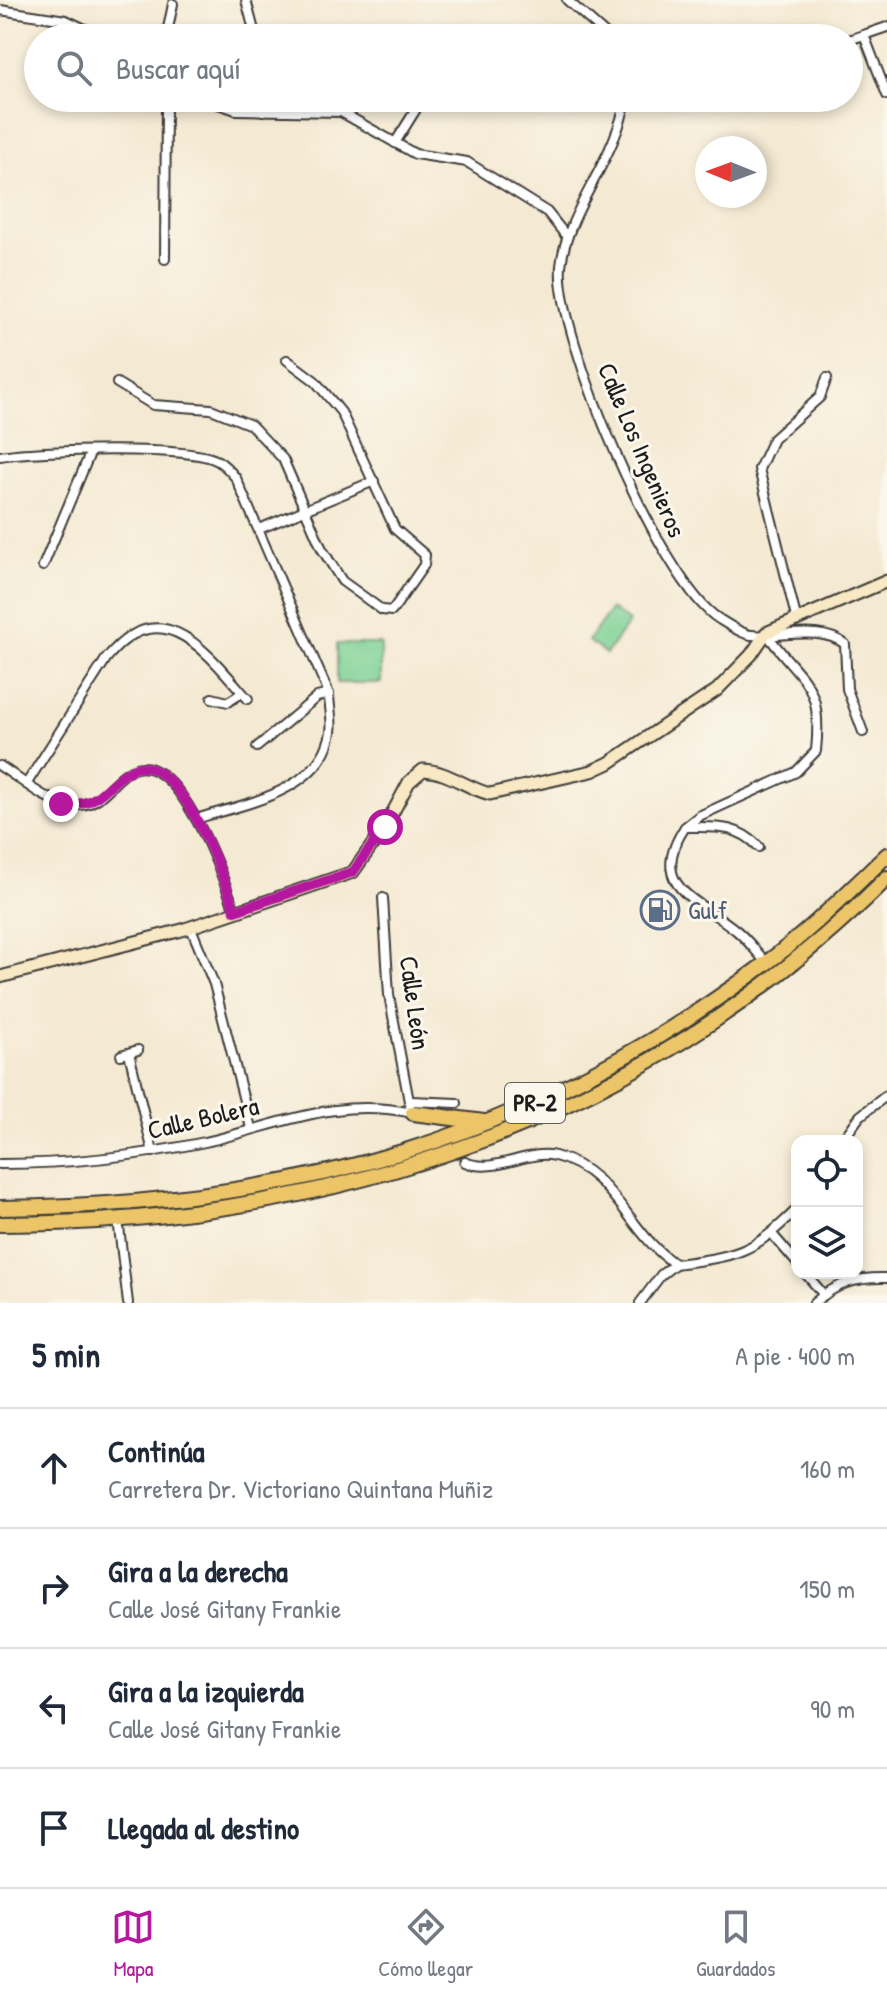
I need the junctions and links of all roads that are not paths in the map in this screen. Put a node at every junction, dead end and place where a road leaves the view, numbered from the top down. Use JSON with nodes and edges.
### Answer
{"nodes":[{"id":1,"x":31,"y":0,"type":"edge"},
{"id":2,"x":246,"y":0,"type":"edge"},
{"id":3,"x":567,"y":0,"type":"edge"},
{"id":4,"x":173,"y":4,"type":"dead end"},
{"id":5,"x":0,"y":10,"type":"edge"},
{"id":6,"x":30,"y":12,"type":"junction"},
{"id":7,"x":74,"y":24,"type":"edge"},
{"id":8,"x":169,"y":24,"type":"edge"},
{"id":9,"x":252,"y":24,"type":"edge"},
{"id":10,"x":594,"y":24,"type":"edge"},
{"id":11,"x":887,"y":27,"type":"edge"},
{"id":12,"x":864,"y":35,"type":"joint"},
{"id":13,"x":887,"y":95,"type":"edge"},
{"id":14,"x":166,"y":112,"type":"edge"},
{"id":15,"x":341,"y":112,"type":"edge"},
{"id":16,"x":414,"y":112,"type":"edge"},
{"id":17,"x":623,"y":112,"type":"edge"},
{"id":18,"x":395,"y":143,"type":"junction"},
{"id":19,"x":567,"y":237,"type":"junction"},
{"id":20,"x":165,"y":259,"type":"dead end"},
{"id":21,"x":287,"y":360,"type":"dead end"},
{"id":22,"x":827,"y":378,"type":"dead end"},
{"id":23,"x":120,"y":384,"type":"dead end"},
{"id":24,"x":91,"y":451,"type":"junction"},
{"id":25,"x":0,"y":456,"type":"edge"},
{"id":26,"x":374,"y":481,"type":"junction"},
{"id":27,"x":306,"y":510,"type":"junction"},
{"id":28,"x":259,"y":529,"type":"junction"},
{"id":29,"x":43,"y":566,"type":"dead end"},
{"id":30,"x":887,"y":581,"type":"edge"},
{"id":31,"x":797,"y":621,"type":"junction"},
{"id":32,"x":766,"y":633,"type":"junction"},
{"id":33,"x":329,"y":694,"type":"junction"},
{"id":34,"x":212,"y":698,"type":"dead end"},
{"id":35,"x":863,"y":732,"type":"dead end"},
{"id":36,"x":274,"y":747,"type":"dead end"},
{"id":37,"x":0,"y":766,"type":"edge"},
{"id":38,"x":27,"y":783,"type":"junction"},
{"id":39,"x":196,"y":819,"type":"junction"},
{"id":40,"x":685,"y":827,"type":"junction"},
{"id":41,"x":759,"y":847,"type":"dead end"},
{"id":42,"x":887,"y":855,"type":"edge"},
{"id":43,"x":887,"y":878,"type":"edge"},
{"id":44,"x":383,"y":898,"type":"dead end"},
{"id":45,"x":235,"y":911,"type":"junction"},
{"id":46,"x":191,"y":928,"type":"junction"},
{"id":47,"x":767,"y":963,"type":"junction"},
{"id":48,"x":0,"y":977,"type":"edge"},
{"id":49,"x":129,"y":1053,"type":"dead end"},
{"id":50,"x":887,"y":1095,"type":"edge"},
{"id":51,"x":457,"y":1103,"type":"dead end"},
{"id":52,"x":412,"y":1109,"type":"junction"},
{"id":53,"x":488,"y":1123,"type":"junction"},
{"id":54,"x":251,"y":1128,"type":"junction"},
{"id":55,"x":512,"y":1130,"type":"junction"},
{"id":56,"x":846,"y":1135,"type":"edge"},
{"id":57,"x":434,"y":1142,"type":"junction"},
{"id":58,"x":153,"y":1152,"type":"junction"},
{"id":59,"x":465,"y":1162,"type":"junction"},
{"id":60,"x":0,"y":1164,"type":"edge"},
{"id":61,"x":398,"y":1171,"type":"junction"},
{"id":62,"x":0,"y":1208,"type":"edge"},
{"id":63,"x":117,"y":1213,"type":"junction"},
{"id":64,"x":791,"y":1215,"type":"edge"},
{"id":65,"x":0,"y":1224,"type":"edge"},
{"id":66,"x":772,"y":1234,"type":"junction"},
{"id":67,"x":791,"y":1256,"type":"edge"},
{"id":68,"x":675,"y":1264,"type":"junction"},
{"id":69,"x":887,"y":1278,"type":"edge"},
{"id":70,"x":810,"y":1279,"type":"edge"},
{"id":71,"x":824,"y":1295,"type":"junction"},
{"id":72,"x":128,"y":1303,"type":"edge"},
{"id":73,"x":640,"y":1303,"type":"edge"},
{"id":74,"x":814,"y":1303,"type":"edge"}],
"edges":[{"from":1,"to":6,"type":"street"},
{"from":2,"to":9,"type":"street"},
{"from":3,"to":10,"type":"street"},
{"from":4,"to":8,"type":"street"},
{"from":5,"to":6,"type":"street"},
{"from":6,"to":7,"type":"street"},
{"from":11,"to":12,"type":"street"},
{"from":12,"to":13,"type":"street"},
{"from":14,"to":20,"type":"street"},
{"from":15,"to":18,"type":"street"},
{"from":16,"to":18,"type":"street"},
{"from":17,"to":19,"type":"street","name":"Calle Los Ingenieros"},
{"from":18,"to":19,"type":"street"},
{"from":19,"to":32,"type":"street","name":"Calle Los Ingenieros"},
{"from":21,"to":26,"type":"street"},
{"from":22,"to":31,"type":"street"},
{"from":23,"to":27,"type":"street"},
{"from":24,"to":25,"type":"street"},
{"from":24,"to":28,"type":"street"},
{"from":24,"to":29,"type":"street"},
{"from":26,"to":27,"type":"street"},
{"from":26,"to":27,"type":"street"},
{"from":27,"to":28,"type":"street"},
{"from":28,"to":33,"type":"street"},
{"from":30,"to":31,"type":"street"},
{"from":31,"to":32,"type":"street"},
{"from":32,"to":35,"type":"street","name":"Calle Los Ingenieros"},
{"from":32,"to":40,"type":"street"},
{"from":32,"to":45,"type":"street"},
{"from":33,"to":36,"type":"street"},
{"from":33,"to":39,"type":"street"},
{"from":34,"to":38,"type":"street"},
{"from":37,"to":38,"type":"street"},
{"from":38,"to":39,"type":"street"},
{"from":39,"to":45,"type":"street"},
{"from":40,"to":41,"type":"street"},
{"from":40,"to":47,"type":"street"},
{"from":42,"to":47,"type":"highway","number":"PR-2"},
{"from":43,"to":55,"type":"highway","number":"PR-2"},
{"from":44,"to":52,"type":"street","name":"Calle León"},
{"from":45,"to":46,"type":"street"},
{"from":46,"to":48,"type":"street"},
{"from":46,"to":54,"type":"street"},
{"from":47,"to":53,"type":"highway","number":"PR-2"},
{"from":49,"to":58,"type":"street"},
{"from":50,"to":56,"type":"street"},
{"from":51,"to":52,"type":"street","name":"Calle Bolera"},
{"from":52,"to":53,"type":"highway"},
{"from":52,"to":54,"type":"street","name":"Calle Bolera"},
{"from":52,"to":57,"type":"highway"},
{"from":53,"to":57,"type":"highway","number":"PR-2"},
{"from":54,"to":58,"type":"street","name":"Calle Bolera"},
{"from":55,"to":59,"type":"highway"},
{"from":55,"to":61,"type":"highway","number":"PR-2"},
{"from":57,"to":63,"type":"highway","number":"PR-2"},
{"from":58,"to":60,"type":"street","name":"Calle Bolera"},
{"from":59,"to":61,"type":"highway"},
{"from":59,"to":68,"type":"street"},
{"from":61,"to":63,"type":"highway","number":"PR-2"},
{"from":62,"to":63,"type":"highway","number":"PR-2"},
{"from":63,"to":65,"type":"highway","number":"PR-2"},
{"from":63,"to":72,"type":"street"},
{"from":64,"to":66,"type":"street"},
{"from":66,"to":67,"type":"street"},
{"from":66,"to":68,"type":"street"},
{"from":68,"to":73,"type":"street"},
{"from":69,"to":71,"type":"street"},
{"from":70,"to":71,"type":"street"},
{"from":71,"to":74,"type":"street"}]}
